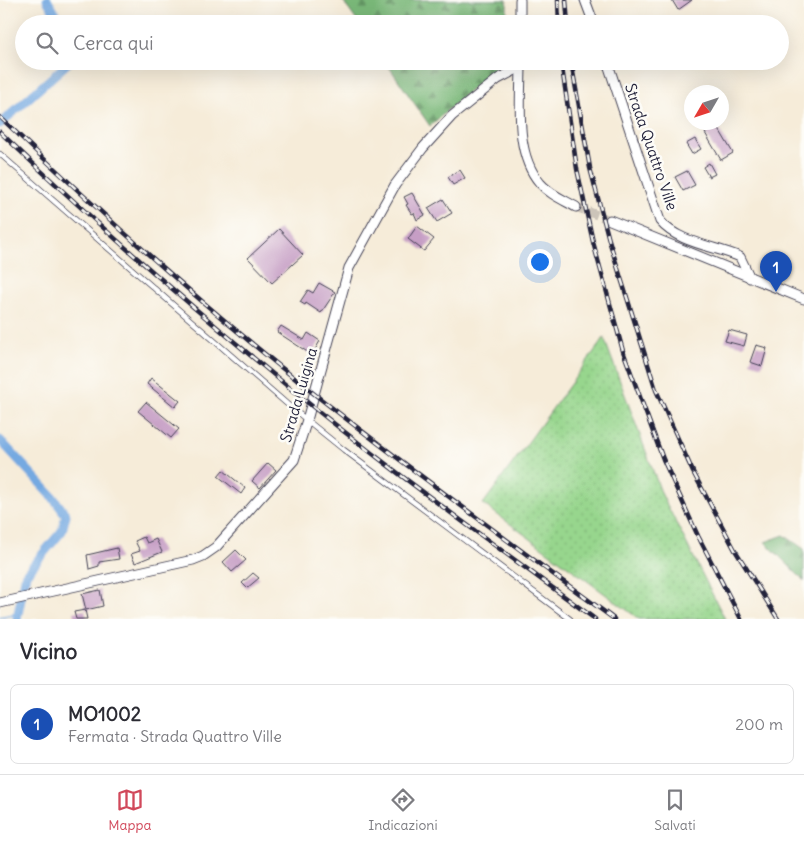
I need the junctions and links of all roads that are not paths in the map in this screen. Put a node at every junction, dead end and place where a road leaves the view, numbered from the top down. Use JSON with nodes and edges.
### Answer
{"nodes":[{"id":1,"x":520,"y":0,"type":"edge"},
{"id":2,"x":585,"y":0,"type":"edge"},
{"id":3,"x":520,"y":15,"type":"edge"},
{"id":4,"x":591,"y":15,"type":"edge"},
{"id":5,"x":511,"y":70,"type":"edge"},
{"id":6,"x":520,"y":70,"type":"edge"},
{"id":7,"x":610,"y":70,"type":"edge"},
{"id":8,"x":0,"y":154,"type":"edge"},
{"id":9,"x":576,"y":207,"type":"tunnel mouth"},
{"id":10,"x":610,"y":220,"type":"tunnel mouth"},
{"id":11,"x":750,"y":278,"type":"junction"},
{"id":12,"x":804,"y":299,"type":"edge"},
{"id":13,"x":307,"y":420,"type":"junction"},
{"id":14,"x":0,"y":603,"type":"edge"},
{"id":15,"x":570,"y":619,"type":"edge"}],
"edges":[{"from":1,"to":3,"type":"street"},
{"from":2,"to":4,"type":"street"},
{"from":5,"to":13,"type":"street","name":"Strada Luigina"},
{"from":6,"to":9,"type":"street"},
{"from":7,"to":11,"type":"street","name":"Strada Quattro Ville"},
{"from":8,"to":13,"type":"lane"},
{"from":10,"to":11,"type":"street"},
{"from":11,"to":12,"type":"street"},
{"from":13,"to":14,"type":"street","name":"Strada Luigina"},
{"from":13,"to":15,"type":"lane"}]}
